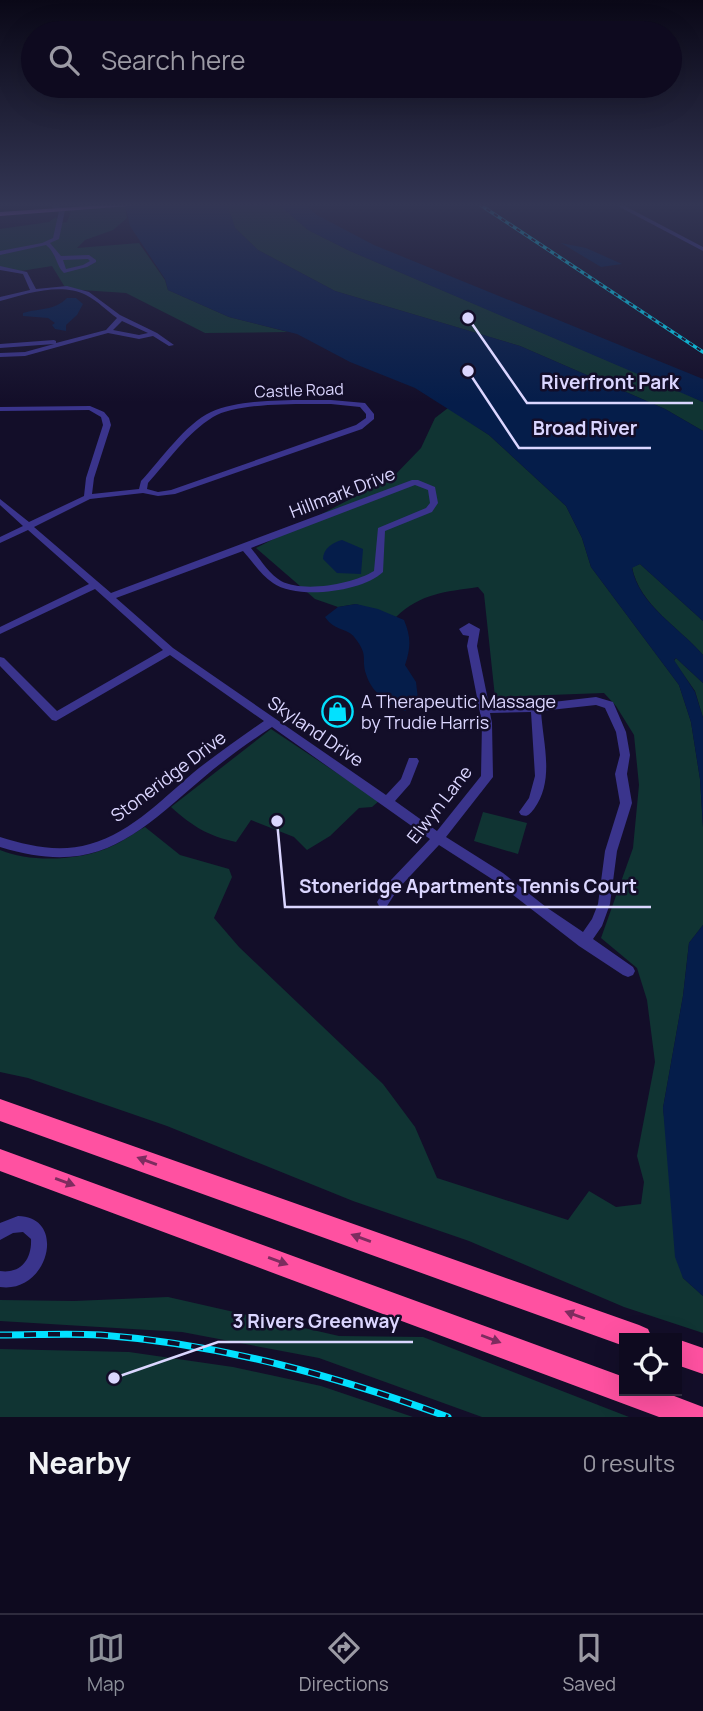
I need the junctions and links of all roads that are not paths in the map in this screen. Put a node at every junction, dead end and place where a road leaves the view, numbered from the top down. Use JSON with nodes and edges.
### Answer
{"nodes":[{"id":1,"x":11,"y":270,"type":"edge"},
{"id":2,"x":34,"y":291,"type":"junction"},
{"id":3,"x":0,"y":299,"type":"edge"},
{"id":4,"x":121,"y":318,"type":"junction"},
{"id":5,"x":108,"y":331,"type":"junction"},
{"id":6,"x":155,"y":334,"type":"junction"},
{"id":7,"x":71,"y":343,"type":"junction"},
{"id":8,"x":171,"y":345,"type":"dead end"},
{"id":9,"x":0,"y":346,"type":"edge"},
{"id":10,"x":0,"y":355,"type":"edge"},
{"id":11,"x":0,"y":410,"type":"edge"},
{"id":12,"x":143,"y":491,"type":"junction"},
{"id":13,"x":88,"y":497,"type":"junction"},
{"id":14,"x":0,"y":501,"type":"edge"},
{"id":15,"x":30,"y":527,"type":"junction"},
{"id":16,"x":0,"y":540,"type":"edge"},
{"id":17,"x":245,"y":547,"type":"junction"},
{"id":18,"x":95,"y":585,"type":"junction"},
{"id":19,"x":110,"y":597,"type":"junction"},
{"id":20,"x":0,"y":631,"type":"edge"},
{"id":21,"x":473,"y":633,"type":"dead end"},
{"id":22,"x":170,"y":650,"type":"junction"},
{"id":23,"x":0,"y":660,"type":"edge"},
{"id":24,"x":536,"y":708,"type":"junction"},
{"id":25,"x":485,"y":709,"type":"junction"},
{"id":26,"x":271,"y":722,"type":"junction"},
{"id":27,"x":413,"y":761,"type":"dead end"},
{"id":28,"x":388,"y":801,"type":"junction"},
{"id":29,"x":525,"y":812,"type":"dead end"},
{"id":30,"x":438,"y":838,"type":"junction"},
{"id":31,"x":0,"y":842,"type":"edge"},
{"id":32,"x":383,"y":902,"type":"dead end"},
{"id":33,"x":584,"y":942,"type":"junction"},
{"id":34,"x":628,"y":971,"type":"dead end"},
{"id":35,"x":0,"y":1110,"type":"edge"},
{"id":36,"x":0,"y":1160,"type":"edge"},
{"id":37,"x":2,"y":1226,"type":"edge"},
{"id":38,"x":0,"y":1279,"type":"edge"},
{"id":39,"x":625,"y":1333,"type":"edge"},
{"id":40,"x":682,"y":1354,"type":"edge"},
{"id":41,"x":703,"y":1361,"type":"edge"},
{"id":42,"x":619,"y":1388,"type":"edge"},
{"id":43,"x":640,"y":1396,"type":"edge"},
{"id":44,"x":694,"y":1417,"type":"edge"}],
"edges":[{"from":1,"to":2,"type":"street"},
{"from":2,"to":3,"type":"street"},
{"from":2,"to":4,"type":"street"},
{"from":4,"to":5,"type":"street"},
{"from":4,"to":6,"type":"street"},
{"from":5,"to":6,"type":"street"},
{"from":5,"to":7,"type":"street"},
{"from":6,"to":8,"type":"street"},
{"from":7,"to":9,"type":"street"},
{"from":7,"to":10,"type":"street"},
{"from":11,"to":13,"type":"street"},
{"from":12,"to":12,"type":"street","name":"Castle Road"},
{"from":12,"to":13,"type":"street","name":"Castle Road"},
{"from":13,"to":15,"type":"street","name":"Castle Road"},
{"from":14,"to":15,"type":"street","name":"Skyland Drive"},
{"from":15,"to":16,"type":"street","name":"Castle Road"},
{"from":15,"to":18,"type":"street","name":"Skyland Drive"},
{"from":17,"to":17,"type":"street","name":"Hillmark Drive"},
{"from":17,"to":19,"type":"street","name":"Hillmark Drive"},
{"from":18,"to":19,"type":"street","name":"Skyland Drive"},
{"from":18,"to":20,"type":"street"},
{"from":19,"to":22,"type":"street","name":"Skyland Drive"},
{"from":21,"to":25,"type":"street","name":"Elwyn Lane"},
{"from":22,"to":23,"type":"street"},
{"from":22,"to":26,"type":"street","name":"Skyland Drive"},
{"from":24,"to":25,"type":"street"},
{"from":24,"to":29,"type":"street"},
{"from":24,"to":33,"type":"street"},
{"from":25,"to":30,"type":"street","name":"Elwyn Lane"},
{"from":26,"to":28,"type":"street","name":"Skyland Drive"},
{"from":26,"to":31,"type":"street","name":"Stoneridge Drive"},
{"from":27,"to":28,"type":"street"},
{"from":28,"to":30,"type":"street","name":"Skyland Drive"},
{"from":30,"to":32,"type":"street","name":"Elwyn Lane"},
{"from":30,"to":33,"type":"street","name":"Skyland Drive"},
{"from":33,"to":34,"type":"street","name":"Skyland Drive"},
{"from":39,"to":35,"type":"highway","one_way":true},
{"from":36,"to":42,"type":"highway","one_way":true},
{"from":37,"to":38,"type":"street"},
{"from":40,"to":41,"type":"highway"},
{"from":43,"to":44,"type":"highway"}]}
